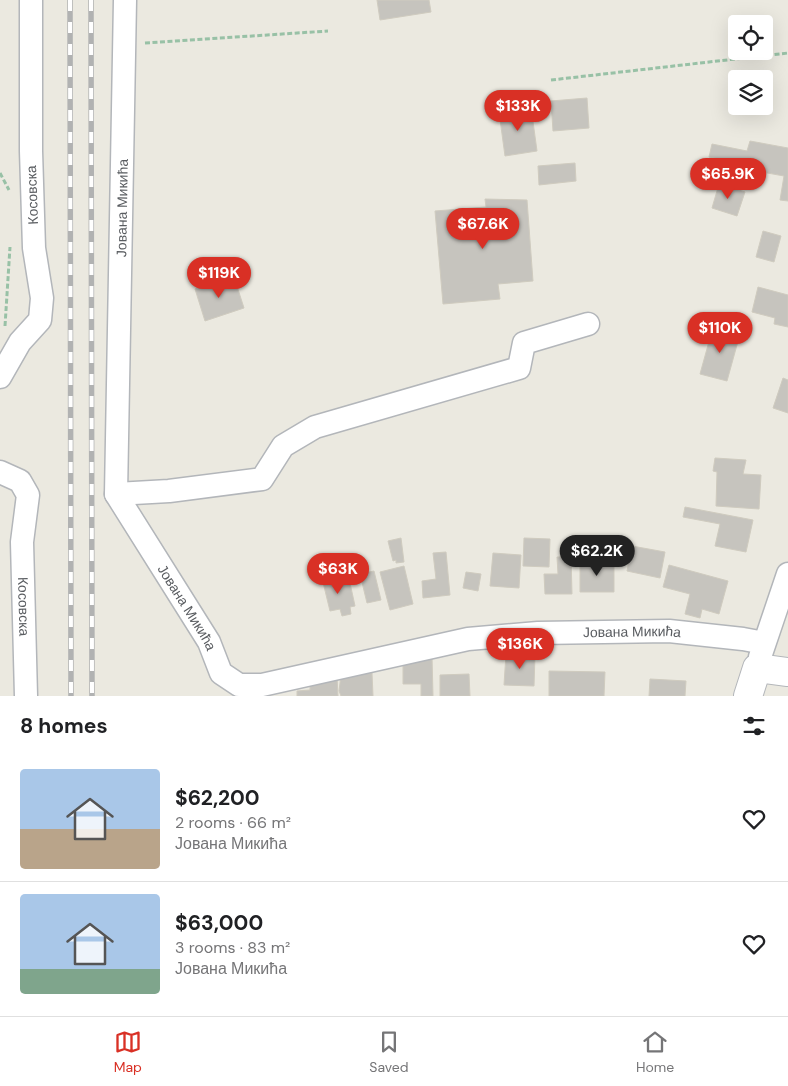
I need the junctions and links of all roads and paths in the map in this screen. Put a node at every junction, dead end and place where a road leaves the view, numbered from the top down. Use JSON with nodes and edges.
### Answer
{"nodes":[{"id":1,"x":31,"y":0,"type":"edge"},
{"id":2,"x":125,"y":0,"type":"edge"},
{"id":3,"x":328,"y":30,"type":"dead end"},
{"id":4,"x":125,"y":45,"type":"junction"},
{"id":5,"x":788,"y":53,"type":"edge"},
{"id":6,"x":551,"y":80,"type":"dead end"},
{"id":7,"x":0,"y":173,"type":"edge"},
{"id":8,"x":9,"y":190,"type":"dead end"},
{"id":9,"x":11,"y":238,"type":"dead end"},
{"id":10,"x":588,"y":324,"type":"dead end"},
{"id":11,"x":4,"y":335,"type":"dead end"},
{"id":12,"x":0,"y":377,"type":"edge"},
{"id":13,"x":0,"y":472,"type":"edge"},
{"id":14,"x":116,"y":494,"type":"junction"},
{"id":15,"x":788,"y":574,"type":"edge"},
{"id":16,"x":760,"y":656,"type":"junction"},
{"id":17,"x":788,"y":672,"type":"edge"},
{"id":18,"x":26,"y":696,"type":"edge"},
{"id":19,"x":748,"y":696,"type":"edge"}],
"edges":[{"from":1,"to":12,"type":"street","name":"Косовска"},
{"from":2,"to":4,"type":"street","name":"Јована Микића"},
{"from":3,"to":4,"type":"path"},
{"from":4,"to":14,"type":"street","name":"Јована Микића"},
{"from":5,"to":6,"type":"path"},
{"from":7,"to":8,"type":"path"},
{"from":9,"to":11,"type":"path"},
{"from":10,"to":14,"type":"street"},
{"from":13,"to":18,"type":"street","name":"Косовска"},
{"from":14,"to":16,"type":"street","name":"Јована Микића"},
{"from":15,"to":16,"type":"street"},
{"from":16,"to":17,"type":"street"},
{"from":16,"to":19,"type":"street"}]}
